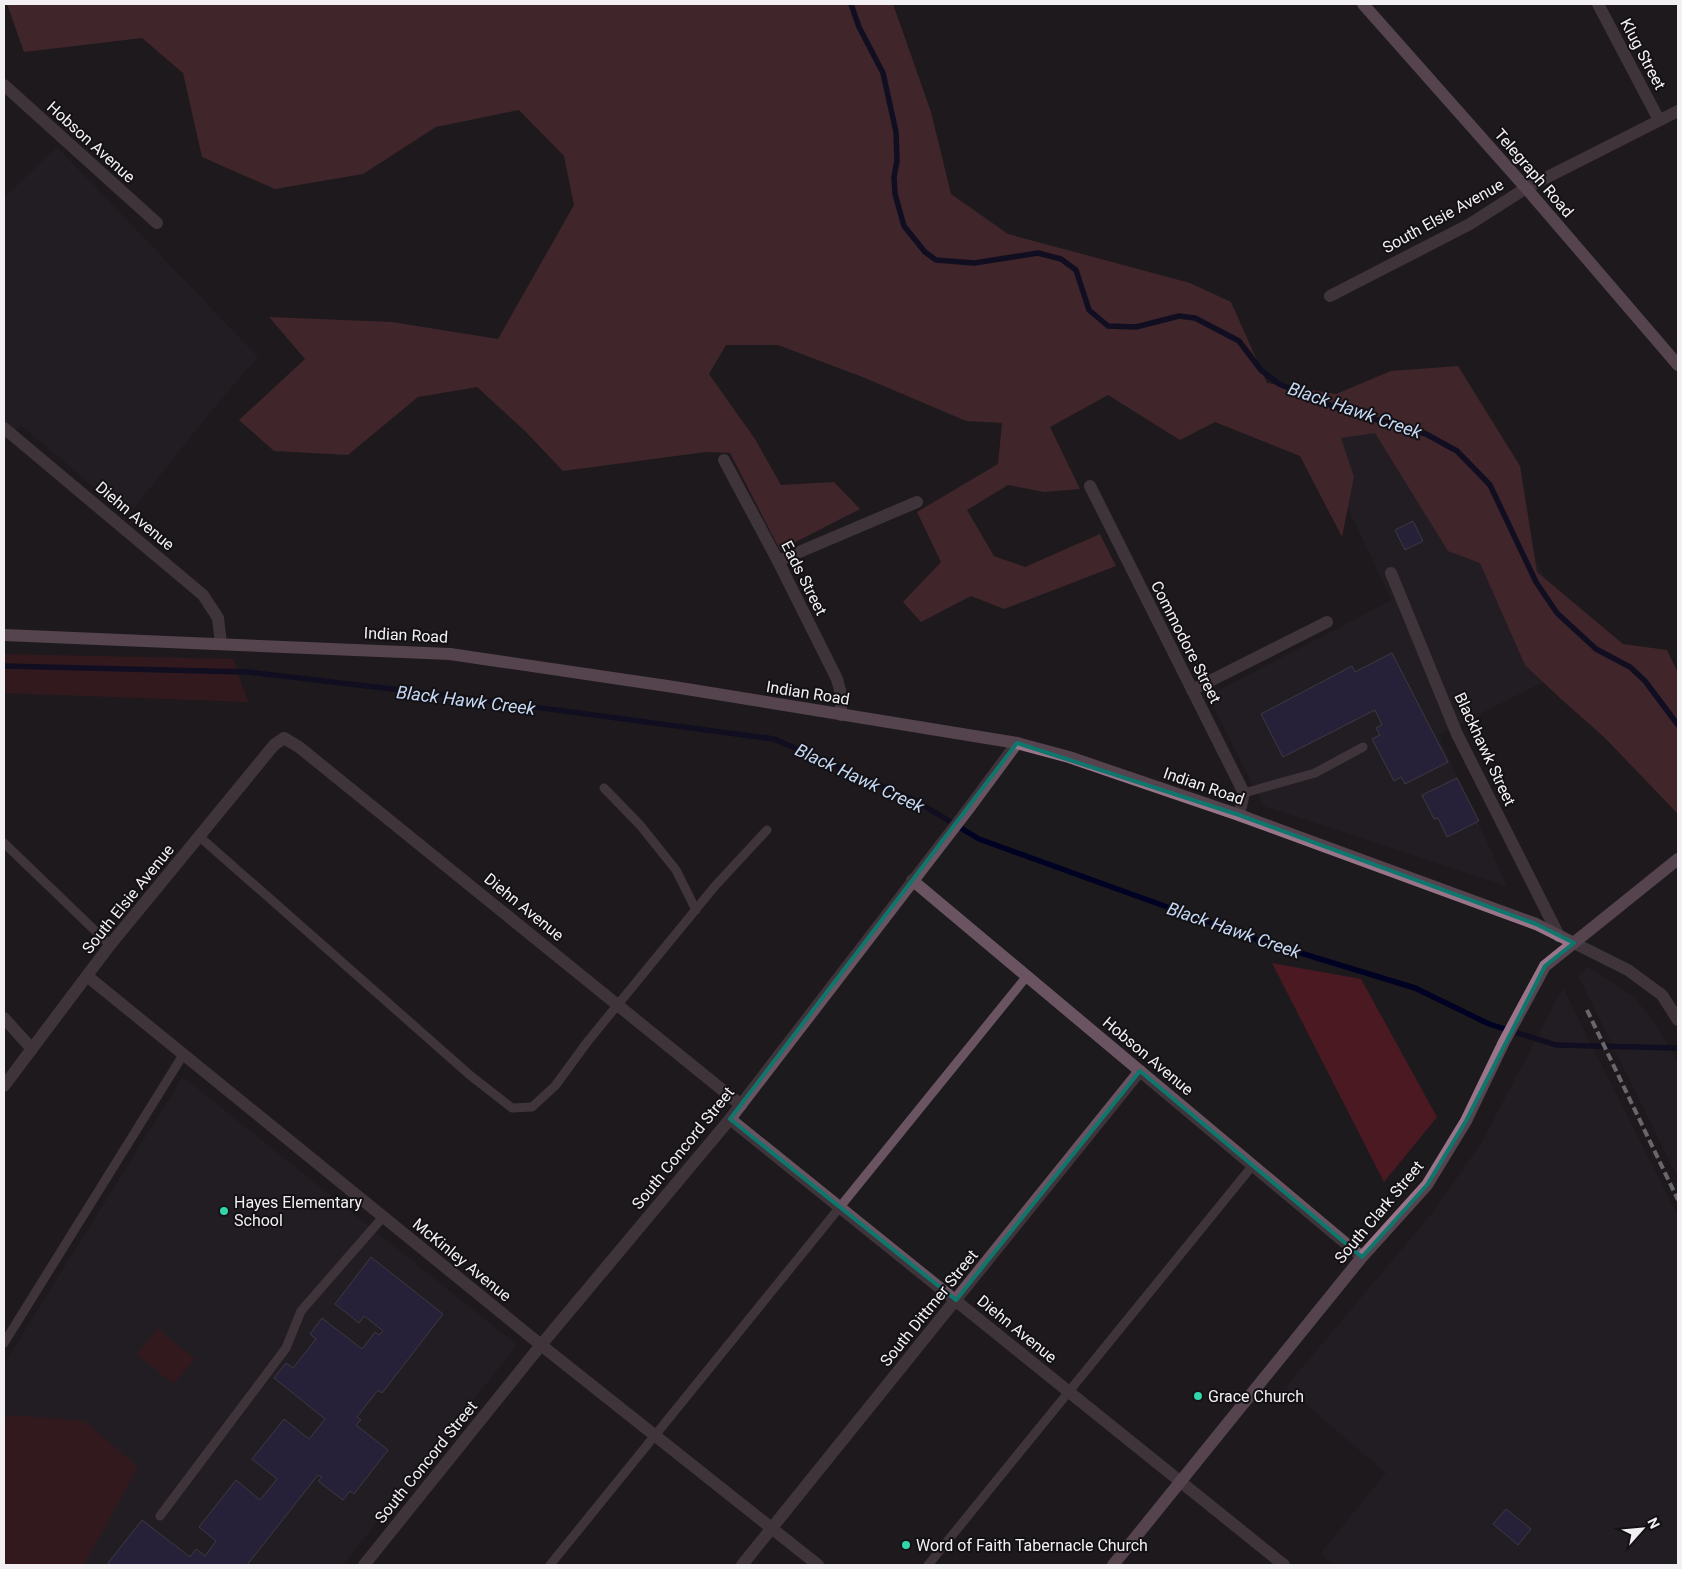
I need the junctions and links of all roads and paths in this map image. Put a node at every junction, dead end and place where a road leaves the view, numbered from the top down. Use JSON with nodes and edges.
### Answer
{"nodes":[{"id":1,"x":1363,"y":4,"type":"edge"},
{"id":2,"x":1598,"y":4,"type":"edge"},
{"id":3,"x":4,"y":86,"type":"edge"},
{"id":4,"x":1678,"y":111,"type":"edge"},
{"id":5,"x":1659,"y":120,"type":"junction"},
{"id":6,"x":1526,"y":188,"type":"junction"},
{"id":7,"x":156,"y":223,"type":"dead end"},
{"id":8,"x":1330,"y":296,"type":"dead end"},
{"id":9,"x":1678,"y":365,"type":"edge"},
{"id":10,"x":4,"y":428,"type":"edge"},
{"id":11,"x":724,"y":460,"type":"dead end"},
{"id":12,"x":1090,"y":486,"type":"dead end"},
{"id":13,"x":917,"y":502,"type":"dead end"},
{"id":14,"x":778,"y":561,"type":"junction"},
{"id":15,"x":1392,"y":573,"type":"dead end"},
{"id":16,"x":1327,"y":622,"type":"dead end"},
{"id":17,"x":4,"y":635,"type":"edge"},
{"id":18,"x":221,"y":644,"type":"junction"},
{"id":19,"x":1192,"y":690,"type":"junction"},
{"id":20,"x":840,"y":715,"type":"junction"},
{"id":21,"x":284,"y":738,"type":"joint"},
{"id":22,"x":1017,"y":743,"type":"junction"},
{"id":23,"x":1363,"y":747,"type":"dead end"},
{"id":24,"x":604,"y":788,"type":"dead end"},
{"id":25,"x":1244,"y":793,"type":"junction"},
{"id":26,"x":1239,"y":815,"type":"junction"},
{"id":27,"x":767,"y":830,"type":"dead end"},
{"id":28,"x":200,"y":837,"type":"junction"},
{"id":29,"x":4,"y":843,"type":"edge"},
{"id":30,"x":1678,"y":859,"type":"edge"},
{"id":31,"x":912,"y":880,"type":"junction"},
{"id":32,"x":696,"y":910,"type":"junction"},
{"id":33,"x":1559,"y":936,"type":"junction"},
{"id":34,"x":1574,"y":943,"type":"junction"},
{"id":35,"x":110,"y":945,"type":"junction"},
{"id":36,"x":87,"y":976,"type":"junction"},
{"id":37,"x":1027,"y":976,"type":"junction"},
{"id":38,"x":618,"y":1005,"type":"junction"},
{"id":39,"x":4,"y":1018,"type":"edge"},
{"id":40,"x":1678,"y":1020,"type":"edge"},
{"id":41,"x":32,"y":1049,"type":"junction"},
{"id":42,"x":183,"y":1055,"type":"junction"},
{"id":43,"x":1140,"y":1071,"type":"junction"},
{"id":44,"x":4,"y":1086,"type":"edge"},
{"id":45,"x":740,"y":1105,"type":"junction"},
{"id":46,"x":730,"y":1119,"type":"junction"},
{"id":47,"x":1253,"y":1165,"type":"junction"},
{"id":48,"x":840,"y":1208,"type":"junction"},
{"id":49,"x":383,"y":1217,"type":"junction"},
{"id":50,"x":1362,"y":1257,"type":"junction"},
{"id":51,"x":956,"y":1300,"type":"junction"},
{"id":52,"x":4,"y":1343,"type":"edge"},
{"id":53,"x":541,"y":1345,"type":"junction"},
{"id":54,"x":1068,"y":1391,"type":"junction"},
{"id":55,"x":655,"y":1436,"type":"junction"},
{"id":56,"x":1181,"y":1482,"type":"junction"},
{"id":57,"x":160,"y":1516,"type":"dead end"},
{"id":58,"x":772,"y":1529,"type":"junction"},
{"id":59,"x":364,"y":1565,"type":"edge"},
{"id":60,"x":550,"y":1565,"type":"edge"},
{"id":61,"x":742,"y":1565,"type":"edge"},
{"id":62,"x":818,"y":1565,"type":"edge"},
{"id":63,"x":928,"y":1565,"type":"edge"},
{"id":64,"x":1114,"y":1565,"type":"edge"},
{"id":65,"x":1284,"y":1565,"type":"edge"}],
"edges":[{"from":1,"to":6,"type":"street","name":"Telegraph Road"},
{"from":2,"to":5,"type":"street","name":"Klug Street"},
{"from":3,"to":7,"type":"street","name":"Hobson Avenue"},
{"from":4,"to":5,"type":"street","name":"South Elsie Avenue"},
{"from":5,"to":6,"type":"street","name":"South Elsie Avenue"},
{"from":6,"to":8,"type":"street","name":"South Elsie Avenue"},
{"from":6,"to":9,"type":"street","name":"Telegraph Road"},
{"from":10,"to":18,"type":"street","name":"Diehn Avenue"},
{"from":11,"to":14,"type":"street","name":"Eads Street"},
{"from":12,"to":19,"type":"street","name":"Commodore Street"},
{"from":13,"to":14,"type":"street"},
{"from":14,"to":20,"type":"street","name":"Eads Street"},
{"from":15,"to":33,"type":"street","name":"Blackhawk Street"},
{"from":16,"to":19,"type":"street"},
{"from":17,"to":18,"type":"street","name":"Indian Road"},
{"from":18,"to":20,"type":"street","name":"Indian Road"},
{"from":19,"to":25,"type":"street","name":"Commodore Street"},
{"from":20,"to":22,"type":"street","name":"Indian Road"},
{"from":21,"to":28,"type":"street","name":"South Elsie Avenue"},
{"from":21,"to":38,"type":"street","name":"Diehn Avenue"},
{"from":22,"to":26,"type":"street","name":"Indian Road"},
{"from":22,"to":31,"type":"street","name":"South Concord Street"},
{"from":23,"to":25,"type":"lane"},
{"from":24,"to":32,"type":"lane"},
{"from":25,"to":26,"type":"street"},
{"from":26,"to":33,"type":"street","name":"Indian Road"},
{"from":27,"to":32,"type":"lane"},
{"from":28,"to":35,"type":"street","name":"South Elsie Avenue"},
{"from":28,"to":38,"type":"lane"},
{"from":29,"to":35,"type":"lane"},
{"from":30,"to":34,"type":"street","name":"South Clark Street"},
{"from":31,"to":37,"type":"street","name":"Hobson Avenue"},
{"from":31,"to":45,"type":"street","name":"South Concord Street"},
{"from":32,"to":38,"type":"lane"},
{"from":33,"to":34,"type":"street","name":"Indian Road"},
{"from":34,"to":40,"type":"street"},
{"from":34,"to":50,"type":"street","name":"South Clark Street"},
{"from":35,"to":36,"type":"street","name":"South Elsie Avenue"},
{"from":36,"to":41,"type":"street","name":"South Elsie Avenue"},
{"from":36,"to":42,"type":"street","name":"McKinley Avenue"},
{"from":37,"to":43,"type":"street","name":"Hobson Avenue"},
{"from":37,"to":48,"type":"lane"},
{"from":38,"to":45,"type":"street","name":"Diehn Avenue"},
{"from":39,"to":41,"type":"street"},
{"from":41,"to":44,"type":"street","name":"South Elsie Avenue"},
{"from":42,"to":49,"type":"street","name":"McKinley Avenue"},
{"from":42,"to":52,"type":"lane"},
{"from":43,"to":47,"type":"street","name":"Hobson Avenue"},
{"from":43,"to":51,"type":"street","name":"South Dittmer Street"},
{"from":45,"to":46,"type":"street","name":"South Concord Street"},
{"from":46,"to":48,"type":"street","name":"Diehn Avenue"},
{"from":46,"to":53,"type":"street","name":"South Concord Street"},
{"from":47,"to":50,"type":"street","name":"Hobson Avenue"},
{"from":47,"to":54,"type":"lane"},
{"from":48,"to":51,"type":"street","name":"Diehn Avenue"},
{"from":48,"to":55,"type":"lane"},
{"from":49,"to":53,"type":"street","name":"McKinley Avenue"},
{"from":49,"to":57,"type":"lane"},
{"from":50,"to":56,"type":"street","name":"South Clark Street"},
{"from":51,"to":54,"type":"street","name":"Diehn Avenue"},
{"from":51,"to":58,"type":"street","name":"South Dittmer Street"},
{"from":53,"to":55,"type":"street","name":"McKinley Avenue"},
{"from":53,"to":59,"type":"street","name":"South Concord Street"},
{"from":54,"to":56,"type":"street","name":"Diehn Avenue"},
{"from":54,"to":63,"type":"lane"},
{"from":55,"to":58,"type":"street","name":"McKinley Avenue"},
{"from":55,"to":60,"type":"lane"},
{"from":56,"to":64,"type":"street","name":"South Clark Street"},
{"from":56,"to":65,"type":"street","name":"Diehn Avenue"},
{"from":58,"to":61,"type":"street","name":"South Dittmer Street"},
{"from":58,"to":62,"type":"street","name":"McKinley Avenue"}]}
